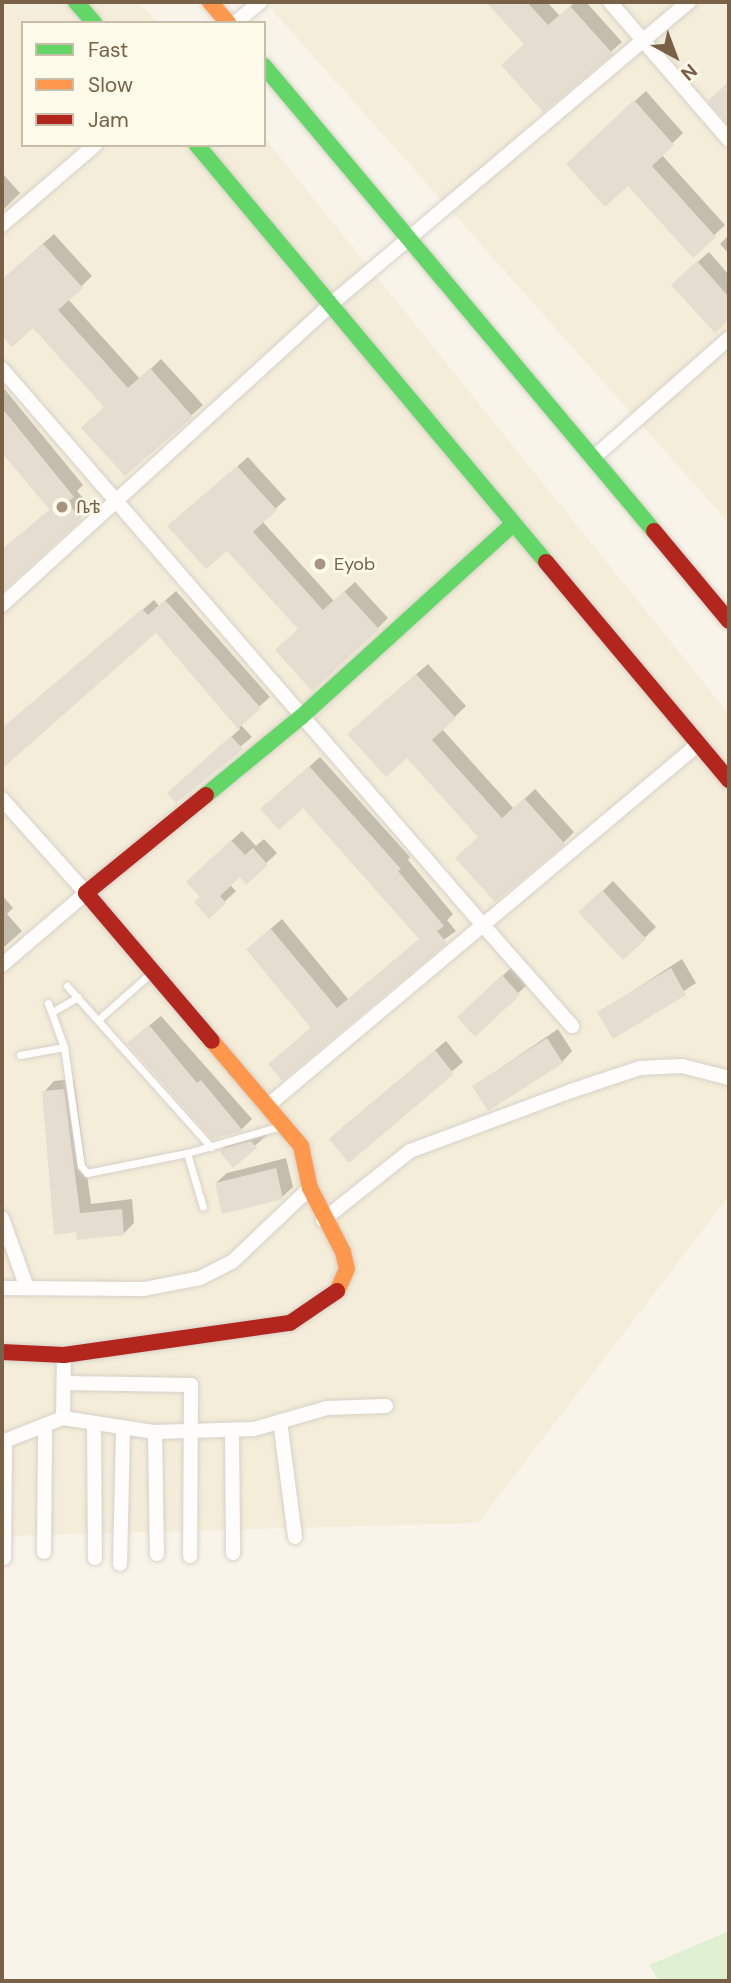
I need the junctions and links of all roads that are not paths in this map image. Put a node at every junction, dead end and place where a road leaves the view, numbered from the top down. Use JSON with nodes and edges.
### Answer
{"nodes":[{"id":1,"x":76,"y":2,"type":"edge"},
{"id":2,"x":211,"y":2,"type":"edge"},
{"id":3,"x":260,"y":2,"type":"edge"},
{"id":4,"x":610,"y":2,"type":"edge"},
{"id":5,"x":689,"y":2,"type":"edge"},
{"id":6,"x":92,"y":21,"type":"edge"},
{"id":7,"x":226,"y":21,"type":"edge"},
{"id":8,"x":237,"y":21,"type":"edge"},
{"id":9,"x":644,"y":40,"type":"junction"},
{"id":10,"x":266,"y":68,"type":"edge"},
{"id":11,"x":729,"y":140,"type":"edge"},
{"id":12,"x":93,"y":147,"type":"edge"},
{"id":13,"x":199,"y":147,"type":"edge"},
{"id":14,"x":2,"y":225,"type":"edge"},
{"id":15,"x":408,"y":237,"type":"junction"},
{"id":16,"x":330,"y":305,"type":"junction"},
{"id":17,"x":729,"y":338,"type":"edge"},
{"id":18,"x":2,"y":369,"type":"edge"},
{"id":19,"x":593,"y":458,"type":"junction"},
{"id":20,"x":117,"y":502,"type":"junction"},
{"id":21,"x":513,"y":524,"type":"junction"},
{"id":22,"x":2,"y":605,"type":"edge"},
{"id":23,"x":729,"y":621,"type":"edge"},
{"id":24,"x":301,"y":717,"type":"junction"},
{"id":25,"x":699,"y":744,"type":"junction"},
{"id":26,"x":729,"y":780,"type":"edge"},
{"id":27,"x":2,"y":799,"type":"edge"},
{"id":28,"x":86,"y":893,"type":"junction"},
{"id":29,"x":483,"y":925,"type":"junction"},
{"id":30,"x":2,"y":965,"type":"edge"},
{"id":31,"x":152,"y":972,"type":"junction"},
{"id":32,"x":67,"y":986,"type":"dead end"},
{"id":33,"x":78,"y":996,"type":"junction"},
{"id":34,"x":48,"y":1003,"type":"dead end"},
{"id":35,"x":52,"y":1012,"type":"junction"},
{"id":36,"x":100,"y":1018,"type":"junction"},
{"id":37,"x":572,"y":1026,"type":"dead end"},
{"id":38,"x":64,"y":1047,"type":"junction"},
{"id":39,"x":20,"y":1055,"type":"dead end"},
{"id":40,"x":729,"y":1078,"type":"edge"},
{"id":41,"x":266,"y":1107,"type":"junction"},
{"id":42,"x":283,"y":1126,"type":"junction"},
{"id":43,"x":211,"y":1147,"type":"junction"},
{"id":44,"x":187,"y":1153,"type":"junction"},
{"id":45,"x":310,"y":1188,"type":"junction"},
{"id":46,"x":203,"y":1207,"type":"dead end"},
{"id":47,"x":2,"y":1217,"type":"edge"},
{"id":48,"x":323,"y":1220,"type":"junction"},
{"id":49,"x":2,"y":1288,"type":"edge"},
{"id":50,"x":27,"y":1288,"type":"junction"},
{"id":51,"x":2,"y":1352,"type":"edge"},
{"id":52,"x":64,"y":1355,"type":"junction"},
{"id":53,"x":64,"y":1383,"type":"junction"},
{"id":54,"x":386,"y":1406,"type":"dead end"},
{"id":55,"x":63,"y":1418,"type":"junction"},
{"id":56,"x":280,"y":1422,"type":"junction"},
{"id":57,"x":94,"y":1423,"type":"junction"},
{"id":58,"x":45,"y":1425,"type":"junction"},
{"id":59,"x":123,"y":1427,"type":"junction"},
{"id":60,"x":189,"y":1430,"type":"junction"},
{"id":61,"x":232,"y":1430,"type":"junction"},
{"id":62,"x":155,"y":1432,"type":"junction"},
{"id":63,"x":4,"y":1441,"type":"edge"},
{"id":64,"x":295,"y":1537,"type":"dead end"},
{"id":65,"x":44,"y":1552,"type":"dead end"},
{"id":66,"x":233,"y":1553,"type":"dead end"},
{"id":67,"x":157,"y":1554,"type":"dead end"},
{"id":68,"x":190,"y":1556,"type":"dead end"},
{"id":69,"x":4,"y":1558,"type":"dead end"},
{"id":70,"x":95,"y":1558,"type":"dead end"},
{"id":71,"x":120,"y":1564,"type":"dead end"}],
"edges":[{"from":1,"to":6,"type":"main road"},
{"from":2,"to":7,"type":"main road"},
{"from":3,"to":8,"type":"street"},
{"from":4,"to":9,"type":"street"},
{"from":5,"to":9,"type":"street"},
{"from":9,"to":11,"type":"street"},
{"from":9,"to":15,"type":"street"},
{"from":10,"to":15,"type":"main road"},
{"from":12,"to":14,"type":"street"},
{"from":13,"to":16,"type":"main road"},
{"from":15,"to":16,"type":"street"},
{"from":15,"to":19,"type":"main road"},
{"from":16,"to":20,"type":"street"},
{"from":16,"to":21,"type":"main road"},
{"from":17,"to":19,"type":"street"},
{"from":18,"to":20,"type":"street"},
{"from":19,"to":23,"type":"main road"},
{"from":20,"to":22,"type":"street"},
{"from":20,"to":24,"type":"street"},
{"from":21,"to":24,"type":"main road"},
{"from":21,"to":25,"type":"main road"},
{"from":24,"to":28,"type":"main road"},
{"from":24,"to":29,"type":"street"},
{"from":25,"to":26,"type":"main road"},
{"from":25,"to":29,"type":"street"},
{"from":27,"to":28,"type":"street"},
{"from":28,"to":30,"type":"street"},
{"from":28,"to":31,"type":"main road"},
{"from":29,"to":37,"type":"street"},
{"from":29,"to":41,"type":"street"},
{"from":31,"to":36,"type":"lane"},
{"from":31,"to":41,"type":"main road"},
{"from":32,"to":33,"type":"lane"},
{"from":33,"to":35,"type":"lane"},
{"from":33,"to":36,"type":"lane"},
{"from":34,"to":35,"type":"lane"},
{"from":35,"to":38,"type":"lane"},
{"from":36,"to":43,"type":"lane"},
{"from":38,"to":39,"type":"lane"},
{"from":38,"to":44,"type":"lane"},
{"from":40,"to":48,"type":"street"},
{"from":41,"to":42,"type":"main road"},
{"from":42,"to":43,"type":"lane"},
{"from":42,"to":45,"type":"main road"},
{"from":43,"to":44,"type":"lane"},
{"from":44,"to":46,"type":"lane"},
{"from":45,"to":48,"type":"main road"},
{"from":45,"to":50,"type":"street"},
{"from":47,"to":50,"type":"street"},
{"from":48,"to":52,"type":"main road"},
{"from":49,"to":50,"type":"street"},
{"from":51,"to":52,"type":"main road"},
{"from":52,"to":53,"type":"street"},
{"from":53,"to":55,"type":"street"},
{"from":53,"to":60,"type":"street"},
{"from":54,"to":56,"type":"street"},
{"from":55,"to":57,"type":"street"},
{"from":55,"to":58,"type":"street"},
{"from":56,"to":61,"type":"street"},
{"from":56,"to":64,"type":"street"},
{"from":57,"to":59,"type":"street"},
{"from":57,"to":70,"type":"street"},
{"from":58,"to":63,"type":"street"},
{"from":58,"to":65,"type":"street"},
{"from":59,"to":62,"type":"street"},
{"from":59,"to":71,"type":"street"},
{"from":60,"to":61,"type":"street"},
{"from":60,"to":62,"type":"street"},
{"from":60,"to":68,"type":"street"},
{"from":61,"to":66,"type":"street"},
{"from":62,"to":67,"type":"street"},
{"from":63,"to":69,"type":"street"}]}
